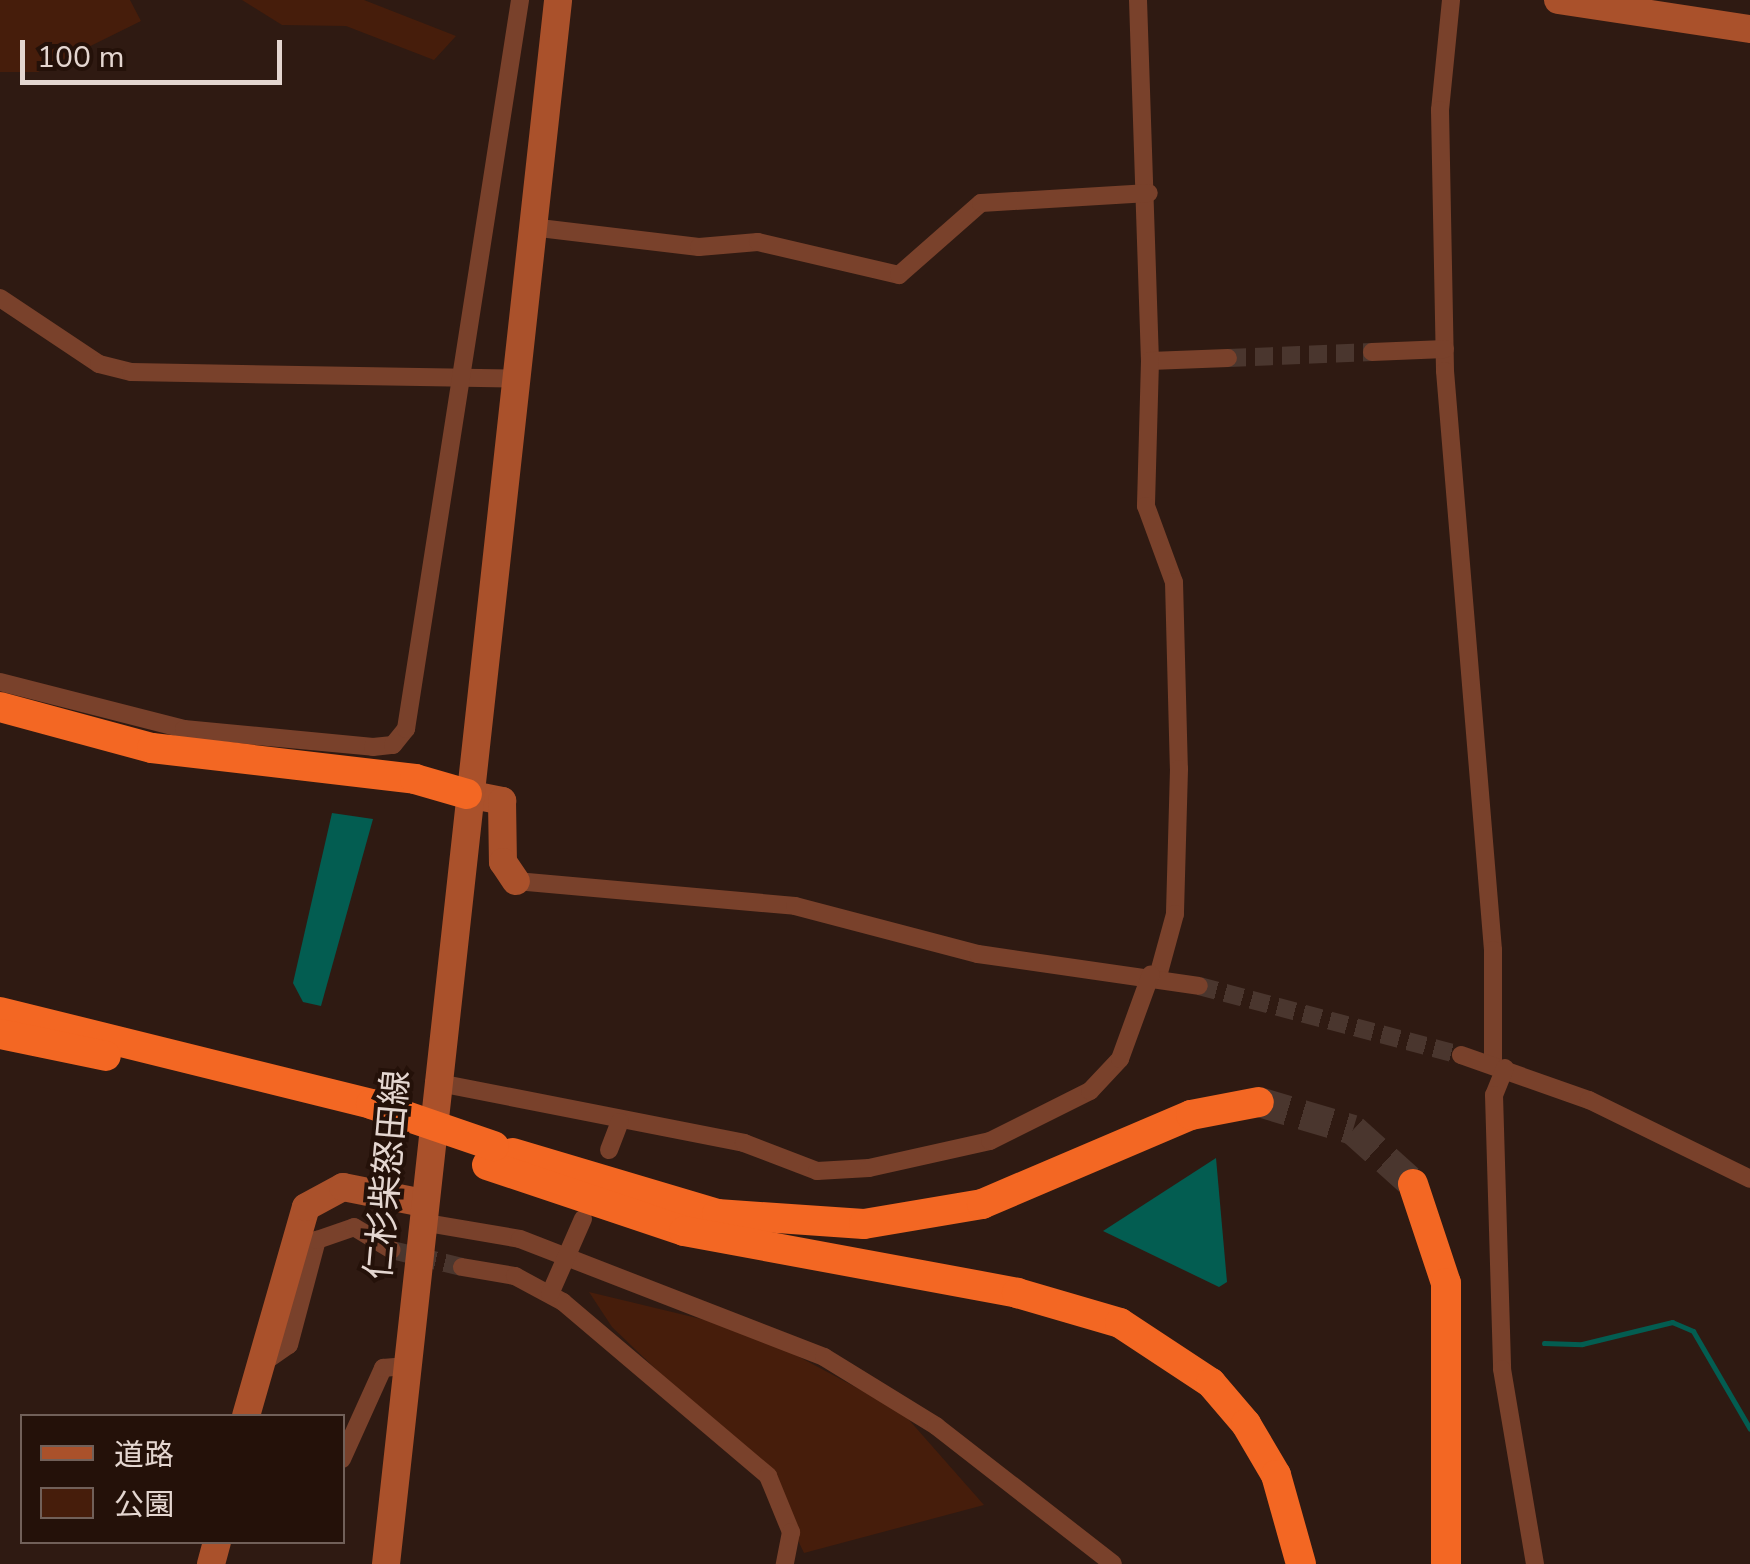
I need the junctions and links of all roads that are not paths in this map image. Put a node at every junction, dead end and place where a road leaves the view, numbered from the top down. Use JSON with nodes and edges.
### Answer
{"nodes":[{"id":1,"x":520,"y":0,"type":"edge"},
{"id":2,"x":558,"y":0,"type":"edge"},
{"id":3,"x":1138,"y":0,"type":"edge"},
{"id":4,"x":1451,"y":0,"type":"edge"},
{"id":5,"x":1558,"y":0,"type":"edge"},
{"id":6,"x":1750,"y":29,"type":"edge"},
{"id":7,"x":1150,"y":193,"type":"junction"},
{"id":8,"x":531,"y":227,"type":"junction"},
{"id":9,"x":0,"y":298,"type":"edge"},
{"id":10,"x":1445,"y":349,"type":"junction"},
{"id":11,"x":1372,"y":352,"type":"tunnel mouth"},
{"id":12,"x":1228,"y":358,"type":"tunnel mouth"},
{"id":13,"x":1150,"y":360,"type":"junction"},
{"id":14,"x":464,"y":376,"type":"junction"},
{"id":15,"x":514,"y":379,"type":"junction"},
{"id":16,"x":0,"y":682,"type":"edge"},
{"id":17,"x":0,"y":708,"type":"edge"},
{"id":18,"x":0,"y":728,"type":"edge"},
{"id":19,"x":467,"y":794,"type":"junction"},
{"id":20,"x":516,"y":881,"type":"joint"},
{"id":21,"x":1154,"y":975,"type":"junction"},
{"id":22,"x":1199,"y":986,"type":"tunnel mouth"},
{"id":23,"x":0,"y":1012,"type":"edge"},
{"id":24,"x":0,"y":1034,"type":"edge"},
{"id":25,"x":1461,"y":1055,"type":"tunnel mouth"},
{"id":26,"x":1499,"y":1066,"type":"junction"},
{"id":27,"x":434,"y":1082,"type":"junction"},
{"id":28,"x":1259,"y":1102,"type":"tunnel mouth"},
{"id":29,"x":368,"y":1112,"type":"junction"},
{"id":30,"x":620,"y":1122,"type":"junction"},
{"id":31,"x":609,"y":1150,"type":"dead end"},
{"id":32,"x":490,"y":1156,"type":"junction"},
{"id":33,"x":1750,"y":1179,"type":"edge"},
{"id":34,"x":1413,"y":1184,"type":"tunnel mouth"},
{"id":35,"x":422,"y":1213,"type":"junction"},
{"id":36,"x":583,"y":1219,"type":"dead end"},
{"id":37,"x":392,"y":1250,"type":"tunnel mouth"},
{"id":38,"x":569,"y":1260,"type":"junction"},
{"id":39,"x":462,"y":1267,"type":"tunnel mouth"},
{"id":40,"x":550,"y":1294,"type":"junction"},
{"id":41,"x":260,"y":1365,"type":"junction"},
{"id":42,"x":407,"y":1366,"type":"junction"},
{"id":43,"x":247,"y":1414,"type":"edge"},
{"id":44,"x":345,"y":1452,"type":"edge"},
{"id":45,"x":386,"y":1564,"type":"edge"},
{"id":46,"x":784,"y":1564,"type":"edge"},
{"id":47,"x":1113,"y":1564,"type":"edge"},
{"id":48,"x":1301,"y":1564,"type":"edge"},
{"id":49,"x":1446,"y":1564,"type":"edge"},
{"id":50,"x":1535,"y":1564,"type":"edge"}],
"edges":[{"from":1,"to":14,"type":"street"},
{"from":2,"to":8,"type":"street","name":"仁杉柴怒田線"},
{"from":3,"to":7,"type":"street"},
{"from":4,"to":10,"type":"street"},
{"from":5,"to":6,"type":"street"},
{"from":7,"to":8,"type":"street"},
{"from":7,"to":13,"type":"street"},
{"from":8,"to":15,"type":"street","name":"仁杉柴怒田線"},
{"from":9,"to":14,"type":"street"},
{"from":10,"to":11,"type":"street"},
{"from":10,"to":26,"type":"street"},
{"from":12,"to":13,"type":"street"},
{"from":13,"to":21,"type":"street"},
{"from":14,"to":15,"type":"street"},
{"from":14,"to":16,"type":"street"},
{"from":15,"to":19,"type":"street","name":"仁杉柴怒田線"},
{"from":17,"to":19,"type":"highway"},
{"from":18,"to":19,"type":"highway"},
{"from":19,"to":20,"type":"street"},
{"from":19,"to":27,"type":"street","name":"仁杉柴怒田線"},
{"from":20,"to":21,"type":"street"},
{"from":21,"to":22,"type":"street"},
{"from":21,"to":30,"type":"street"},
{"from":23,"to":29,"type":"highway"},
{"from":24,"to":29,"type":"highway"},
{"from":25,"to":26,"type":"street"},
{"from":26,"to":33,"type":"street"},
{"from":26,"to":50,"type":"street"},
{"from":27,"to":30,"type":"street"},
{"from":27,"to":35,"type":"street","name":"仁杉柴怒田線"},
{"from":28,"to":32,"type":"highway"},
{"from":29,"to":32,"type":"highway","bridge":true},
{"from":30,"to":31,"type":"street"},
{"from":32,"to":48,"type":"highway"},
{"from":34,"to":49,"type":"highway"},
{"from":35,"to":38,"type":"street"},
{"from":35,"to":41,"type":"street"},
{"from":35,"to":42,"type":"street","name":"仁杉柴怒田線"},
{"from":36,"to":38,"type":"street"},
{"from":37,"to":41,"type":"street"},
{"from":38,"to":40,"type":"street"},
{"from":38,"to":47,"type":"street"},
{"from":39,"to":40,"type":"street"},
{"from":40,"to":46,"type":"street"},
{"from":41,"to":43,"type":"street"},
{"from":42,"to":44,"type":"street"},
{"from":42,"to":45,"type":"street","name":"仁杉柴怒田線"}]}
